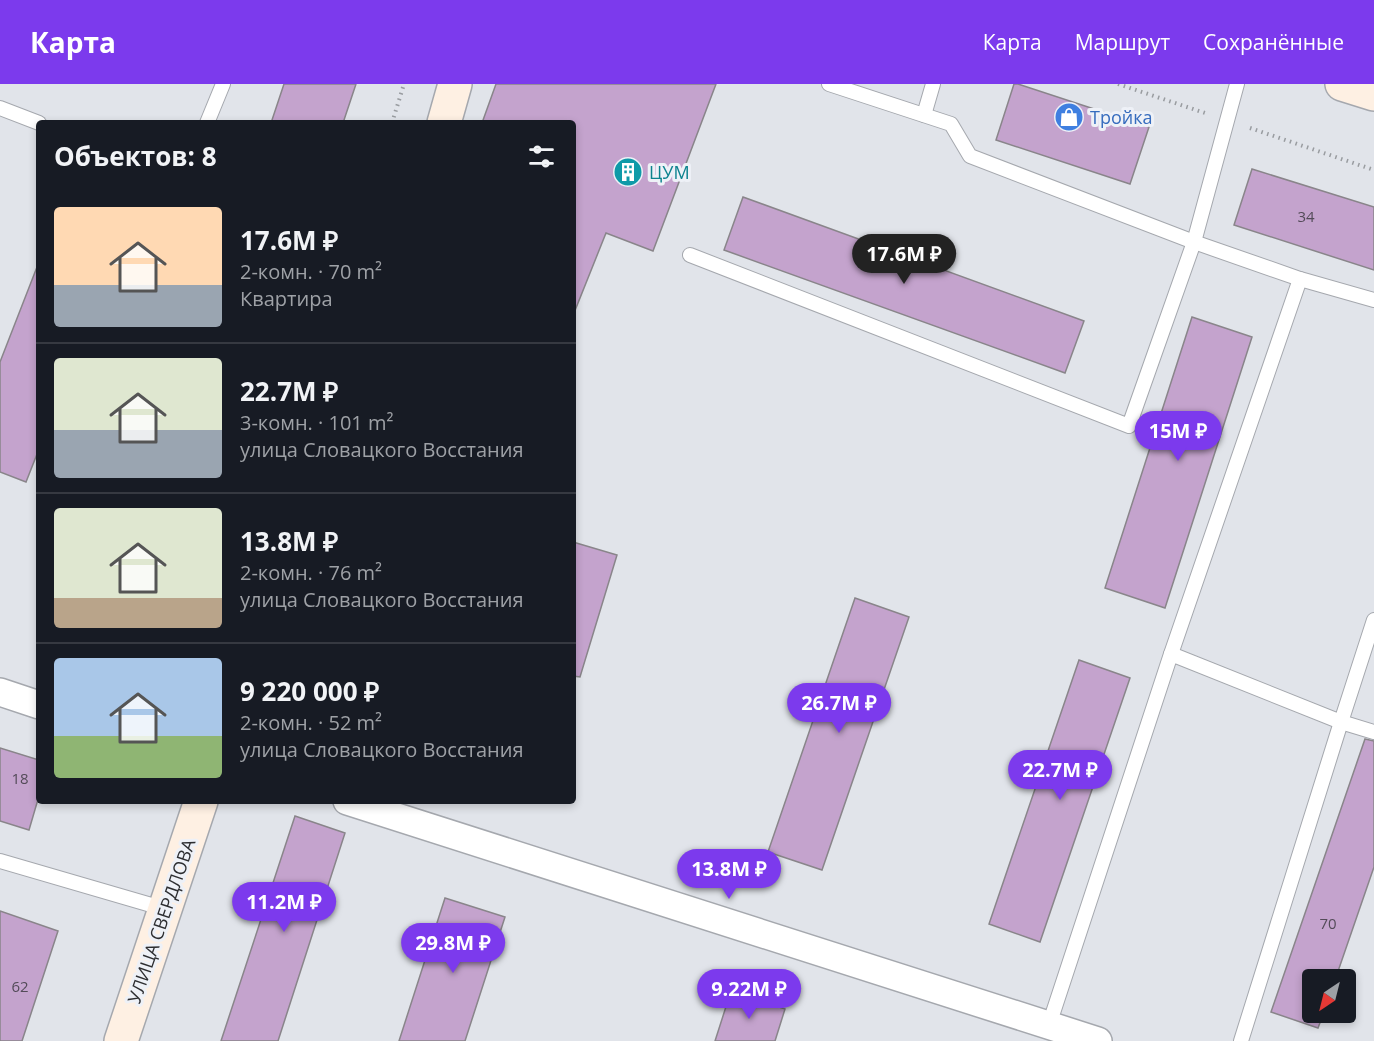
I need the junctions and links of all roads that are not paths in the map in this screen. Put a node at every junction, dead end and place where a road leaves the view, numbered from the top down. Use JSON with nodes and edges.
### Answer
{"nodes":[{"id":1,"x":223,"y":84,"type":"edge"},
{"id":2,"x":455,"y":84,"type":"edge"},
{"id":3,"x":829,"y":84,"type":"edge"},
{"id":4,"x":933,"y":84,"type":"edge"},
{"id":5,"x":1237,"y":84,"type":"edge"},
{"id":6,"x":1342,"y":84,"type":"edge"},
{"id":7,"x":1374,"y":94,"type":"edge"},
{"id":8,"x":0,"y":108,"type":"edge"},
{"id":9,"x":924,"y":115,"type":"junction"},
{"id":10,"x":208,"y":120,"type":"edge"},
{"id":11,"x":445,"y":120,"type":"edge"},
{"id":12,"x":36,"y":122,"type":"edge"},
{"id":13,"x":1194,"y":242,"type":"junction"},
{"id":14,"x":690,"y":255,"type":"dead end"},
{"id":15,"x":1300,"y":279,"type":"junction"},
{"id":16,"x":1374,"y":300,"type":"edge"},
{"id":17,"x":1374,"y":620,"type":"edge"},
{"id":18,"x":1171,"y":654,"type":"junction"},
{"id":19,"x":0,"y":693,"type":"edge"},
{"id":20,"x":36,"y":704,"type":"edge"},
{"id":21,"x":1341,"y":722,"type":"junction"},
{"id":22,"x":1374,"y":732,"type":"edge"},
{"id":23,"x":200,"y":804,"type":"edge"},
{"id":24,"x":356,"y":804,"type":"edge"},
{"id":25,"x":0,"y":861,"type":"edge"},
{"id":26,"x":165,"y":909,"type":"junction"},
{"id":27,"x":1049,"y":1025,"type":"junction"},
{"id":28,"x":121,"y":1041,"type":"edge"},
{"id":29,"x":1098,"y":1041,"type":"edge"},
{"id":30,"x":1241,"y":1041,"type":"edge"}],
"edges":[{"from":1,"to":10,"type":"lane"},
{"from":2,"to":11,"type":"main road"},
{"from":3,"to":9,"type":"lane"},
{"from":4,"to":9,"type":"lane"},
{"from":5,"to":13,"type":"lane"},
{"from":6,"to":7,"type":"main road"},
{"from":8,"to":12,"type":"lane"},
{"from":9,"to":13,"type":"lane"},
{"from":13,"to":14,"type":"lane"},
{"from":13,"to":15,"type":"lane"},
{"from":15,"to":16,"type":"lane"},
{"from":15,"to":18,"type":"lane"},
{"from":17,"to":21,"type":"lane"},
{"from":18,"to":21,"type":"lane"},
{"from":18,"to":27,"type":"lane"},
{"from":19,"to":20,"type":"street"},
{"from":21,"to":22,"type":"lane"},
{"from":21,"to":30,"type":"lane"},
{"from":23,"to":26,"type":"main road","name":"УЛИЦА СВЕРДЛОВА"},
{"from":24,"to":27,"type":"street"},
{"from":25,"to":26,"type":"lane"},
{"from":26,"to":28,"type":"main road","name":"УЛИЦА СВЕРДЛОВА"},
{"from":27,"to":29,"type":"street"}]}
